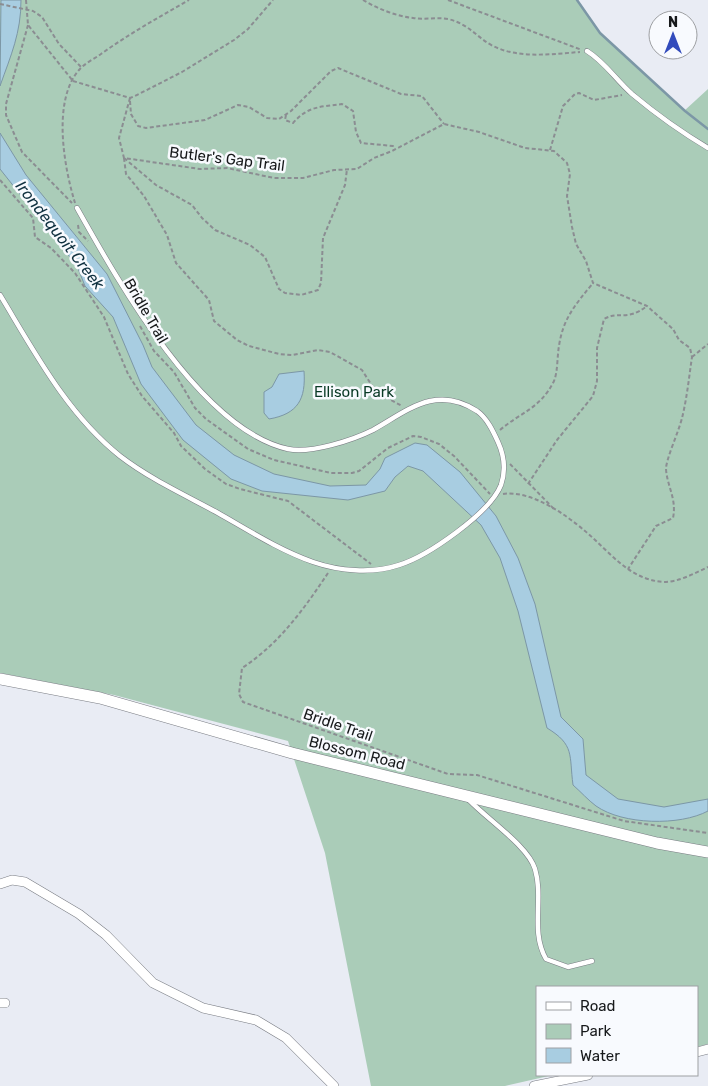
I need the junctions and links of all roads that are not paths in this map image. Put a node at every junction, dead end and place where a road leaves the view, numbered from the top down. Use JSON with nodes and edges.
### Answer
{"nodes":[{"id":1,"x":586,"y":52,"type":"road end"},
{"id":2,"x":708,"y":148,"type":"edge"},
{"id":3,"x":77,"y":208,"type":"road end"},
{"id":4,"x":0,"y":295,"type":"edge"},
{"id":5,"x":0,"y":679,"type":"edge"},
{"id":6,"x":463,"y":794,"type":"junction"},
{"id":7,"x":708,"y":852,"type":"edge"},
{"id":8,"x":0,"y":884,"type":"edge"},
{"id":9,"x":592,"y":961,"type":"dead end"},
{"id":10,"x":583,"y":1076,"type":"edge"},
{"id":11,"x":334,"y":1086,"type":"edge"},
{"id":12,"x":534,"y":1086,"type":"edge"}],
"edges":[{"from":1,"to":2,"type":"lane"},
{"from":3,"to":4,"type":"lane"},
{"from":5,"to":6,"type":"street","name":"Blossom Road"},
{"from":6,"to":7,"type":"street","name":"Blossom Road"},
{"from":6,"to":9,"type":"lane"},
{"from":8,"to":11,"type":"street"},
{"from":10,"to":12,"type":"street"}]}
